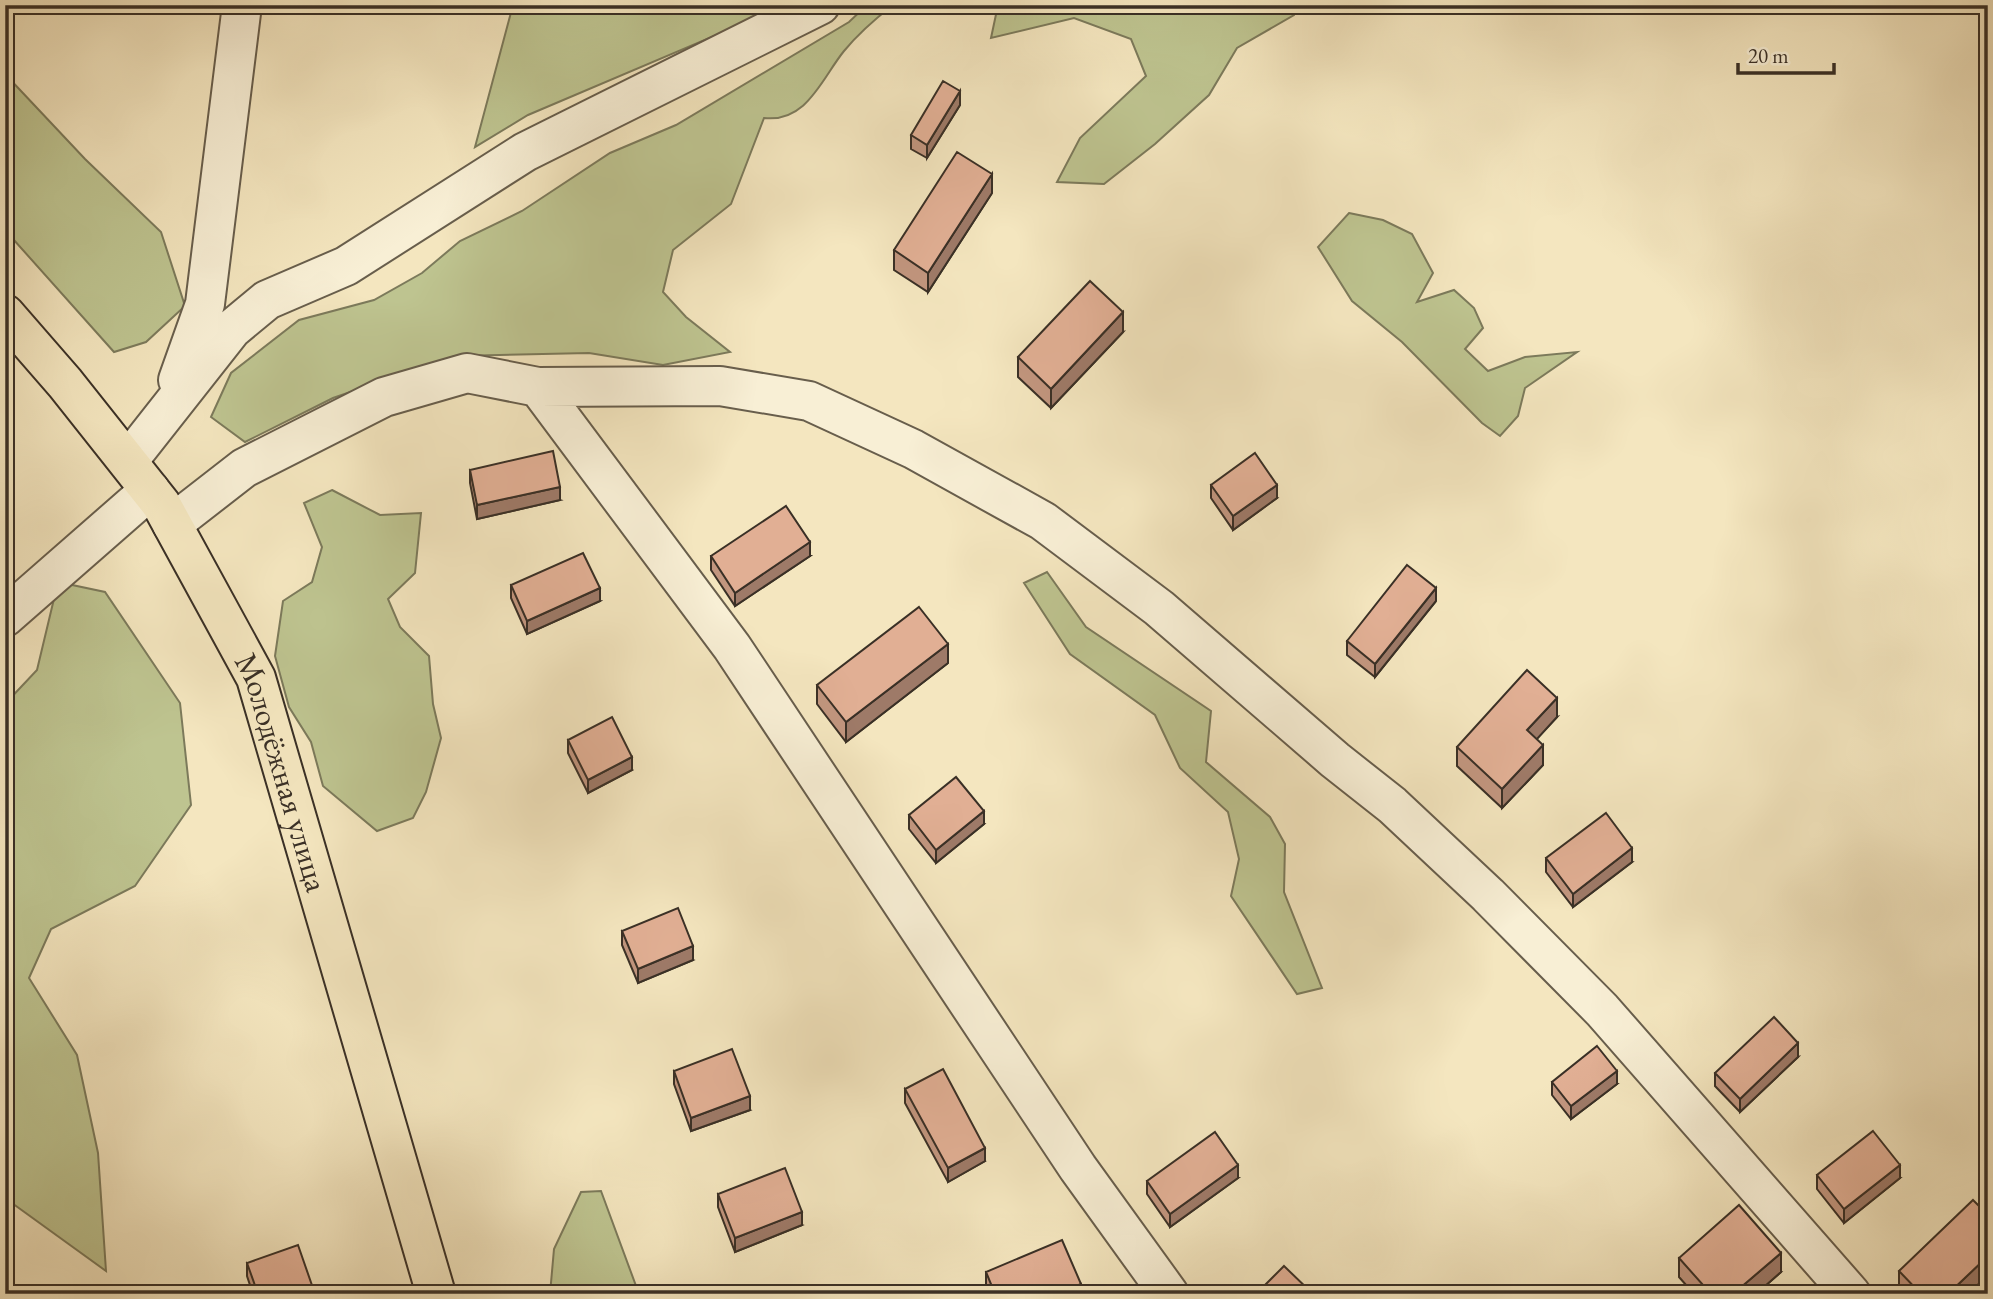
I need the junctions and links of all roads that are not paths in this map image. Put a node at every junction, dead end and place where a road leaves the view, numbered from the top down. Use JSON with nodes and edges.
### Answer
{"nodes":[{"id":1,"x":242,"y":5,"type":"edge"},
{"id":2,"x":820,"y":5,"type":"edge"},
{"id":3,"x":5,"y":314,"type":"edge"},
{"id":4,"x":538,"y":387,"type":"junction"},
{"id":5,"x":167,"y":412,"type":"junction"},
{"id":6,"x":139,"y":476,"type":"junction"},
{"id":7,"x":172,"y":524,"type":"junction"},
{"id":8,"x":5,"y":617,"type":"edge"},
{"id":9,"x":436,"y":1294,"type":"edge"},
{"id":10,"x":1169,"y":1294,"type":"edge"},
{"id":11,"x":1852,"y":1294,"type":"edge"}],
"edges":[{"from":1,"to":5,"type":"street"},
{"from":2,"to":5,"type":"street"},
{"from":3,"to":6,"type":"main road","name":"Молодёжная улица"},
{"from":4,"to":7,"type":"street"},
{"from":4,"to":10,"type":"street"},
{"from":4,"to":11,"type":"street"},
{"from":5,"to":6,"type":"street"},
{"from":6,"to":7,"type":"main road","name":"Молодёжная улица"},
{"from":6,"to":8,"type":"street"},
{"from":7,"to":9,"type":"main road","name":"Молодёжная улица"}]}
